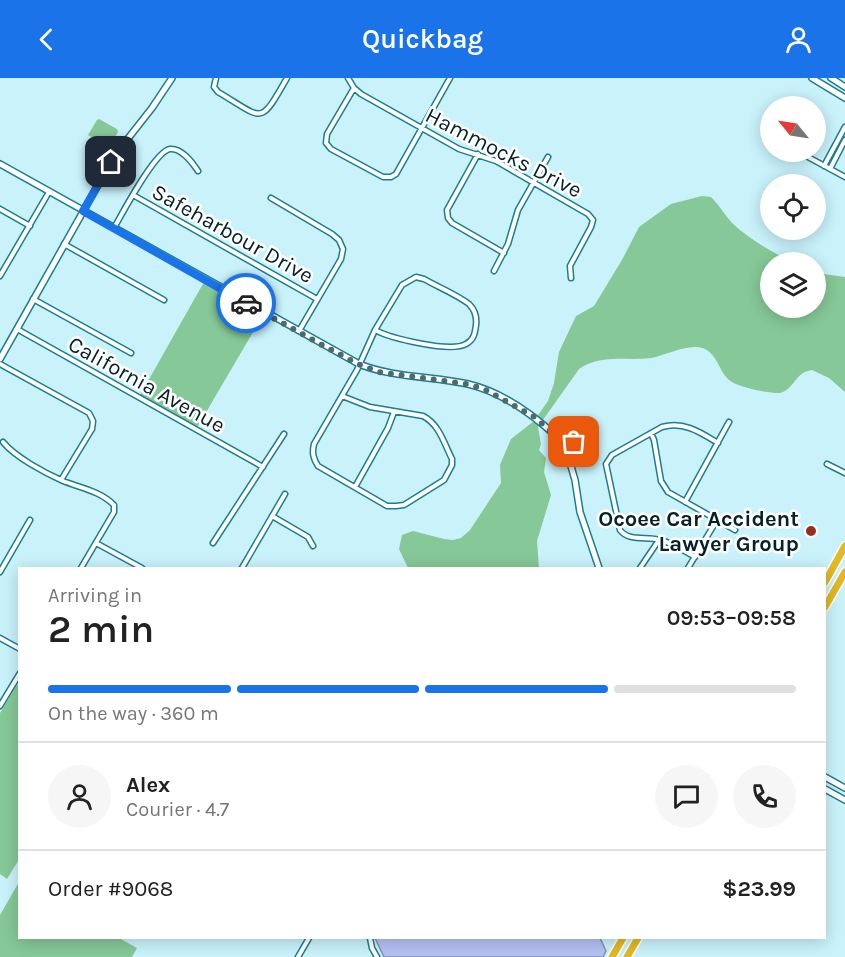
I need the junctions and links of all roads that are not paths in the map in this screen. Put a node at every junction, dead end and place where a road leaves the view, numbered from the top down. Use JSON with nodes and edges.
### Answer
{"nodes":[{"id":1,"x":172,"y":78,"type":"edge"},
{"id":2,"x":216,"y":78,"type":"edge"},
{"id":3,"x":287,"y":78,"type":"edge"},
{"id":4,"x":348,"y":78,"type":"edge"},
{"id":5,"x":450,"y":78,"type":"edge"},
{"id":6,"x":812,"y":78,"type":"edge"},
{"id":7,"x":831,"y":78,"type":"edge"},
{"id":8,"x":845,"y":87,"type":"edge"},
{"id":9,"x":354,"y":88,"type":"junction"},
{"id":10,"x":845,"y":98,"type":"edge"},
{"id":11,"x":845,"y":127,"type":"edge"},
{"id":12,"x":422,"y":128,"type":"junction"},
{"id":13,"x":845,"y":140,"type":"edge"},
{"id":14,"x":478,"y":154,"type":"junction"},
{"id":15,"x":548,"y":157,"type":"dead end"},
{"id":16,"x":817,"y":162,"type":"edge"},
{"id":17,"x":0,"y":164,"type":"edge"},
{"id":18,"x":824,"y":166,"type":"junction"},
{"id":19,"x":830,"y":169,"type":"junction"},
{"id":20,"x":198,"y":171,"type":"dead end"},
{"id":21,"x":845,"y":177,"type":"edge"},
{"id":22,"x":533,"y":184,"type":"junction"},
{"id":23,"x":49,"y":192,"type":"junction"},
{"id":24,"x":133,"y":195,"type":"junction"},
{"id":25,"x":271,"y":198,"type":"dead end"},
{"id":26,"x":0,"y":209,"type":"edge"},
{"id":27,"x":83,"y":211,"type":"junction"},
{"id":28,"x":30,"y":226,"type":"junction"},
{"id":29,"x":114,"y":229,"type":"junction"},
{"id":30,"x":64,"y":244,"type":"junction"},
{"id":31,"x":504,"y":253,"type":"junction"},
{"id":32,"x":494,"y":271,"type":"dead end"},
{"id":33,"x":0,"y":276,"type":"edge"},
{"id":34,"x":571,"y":278,"type":"dead end"},
{"id":35,"x":33,"y":299,"type":"junction"},
{"id":36,"x":317,"y":299,"type":"junction"},
{"id":37,"x":164,"y":300,"type":"dead end"},
{"id":38,"x":17,"y":329,"type":"junction"},
{"id":39,"x":375,"y":330,"type":"junction"},
{"id":40,"x":298,"y":332,"type":"junction"},
{"id":41,"x":131,"y":353,"type":"dead end"},
{"id":42,"x":0,"y":359,"type":"edge"},
{"id":43,"x":0,"y":364,"type":"edge"},
{"id":44,"x":358,"y":364,"type":"junction"},
{"id":45,"x":342,"y":396,"type":"junction"},
{"id":46,"x":394,"y":412,"type":"junction"},
{"id":47,"x":729,"y":422,"type":"dead end"},
{"id":48,"x":651,"y":433,"type":"junction"},
{"id":49,"x":284,"y":434,"type":"dead end"},
{"id":50,"x":556,"y":436,"type":"junction"},
{"id":51,"x":3,"y":442,"type":"dead end"},
{"id":52,"x":718,"y":442,"type":"junction"},
{"id":53,"x":568,"y":456,"type":"junction"},
{"id":54,"x":827,"y":464,"type":"dead end"},
{"id":55,"x":262,"y":467,"type":"junction"},
{"id":56,"x":845,"y":473,"type":"edge"},
{"id":57,"x":61,"y":480,"type":"junction"},
{"id":58,"x":355,"y":487,"type":"junction"},
{"id":59,"x":285,"y":494,"type":"dead end"},
{"id":60,"x":685,"y":502,"type":"junction"},
{"id":61,"x":272,"y":516,"type":"junction"},
{"id":62,"x":30,"y":520,"type":"dead end"},
{"id":63,"x":717,"y":520,"type":"junction"},
{"id":64,"x":735,"y":530,"type":"dead end"},
{"id":65,"x":659,"y":540,"type":"junction"},
{"id":66,"x":96,"y":543,"type":"junction"},
{"id":67,"x":213,"y":543,"type":"dead end"},
{"id":68,"x":313,"y":546,"type":"dead end"},
{"id":69,"x":845,"y":546,"type":"edge"},
{"id":70,"x":695,"y":557,"type":"junction"},
{"id":71,"x":82,"y":567,"type":"edge"},
{"id":72,"x":140,"y":567,"type":"edge"},
{"id":73,"x":243,"y":567,"type":"edge"},
{"id":74,"x":599,"y":567,"type":"edge"},
{"id":75,"x":641,"y":567,"type":"edge"},
{"id":76,"x":689,"y":567,"type":"edge"},
{"id":77,"x":1,"y":569,"type":"edge"},
{"id":78,"x":845,"y":572,"type":"edge"},
{"id":79,"x":826,"y":580,"type":"edge"},
{"id":80,"x":826,"y":605,"type":"edge"},
{"id":81,"x":0,"y":638,"type":"edge"},
{"id":82,"x":18,"y":648,"type":"edge"},
{"id":83,"x":18,"y":677,"type":"edge"},
{"id":84,"x":0,"y":706,"type":"edge"},
{"id":85,"x":826,"y":778,"type":"edge"},
{"id":86,"x":845,"y":788,"type":"edge"},
{"id":87,"x":826,"y":790,"type":"edge"},
{"id":88,"x":845,"y":800,"type":"edge"},
{"id":89,"x":308,"y":939,"type":"edge"},
{"id":90,"x":370,"y":939,"type":"edge"},
{"id":91,"x":623,"y":939,"type":"edge"},
{"id":92,"x":624,"y":939,"type":"edge"},
{"id":93,"x":637,"y":939,"type":"edge"},
{"id":94,"x":628,"y":956,"type":"edge"},
{"id":95,"x":298,"y":957,"type":"edge"},
{"id":96,"x":377,"y":957,"type":"edge"},
{"id":97,"x":612,"y":957,"type":"edge"}],
"edges":[{"from":1,"to":27,"type":"street"},
{"from":2,"to":3,"type":"street"},
{"from":4,"to":9,"type":"street","name":"Hammocks Drive"},
{"from":5,"to":12,"type":"street"},
{"from":6,"to":10,"type":"street"},
{"from":7,"to":8,"type":"street"},
{"from":9,"to":12,"type":"street","name":"Hammocks Drive"},
{"from":9,"to":12,"type":"street"},
{"from":11,"to":18,"type":"street"},
{"from":12,"to":14,"type":"street","name":"Hammocks Drive"},
{"from":13,"to":19,"type":"street"},
{"from":14,"to":22,"type":"street","name":"Hammocks Drive"},
{"from":14,"to":31,"type":"street"},
{"from":15,"to":22,"type":"street"},
{"from":16,"to":18,"type":"street"},
{"from":17,"to":23,"type":"street"},
{"from":18,"to":19,"type":"street"},
{"from":19,"to":21,"type":"street"},
{"from":20,"to":24,"type":"street"},
{"from":22,"to":31,"type":"street"},
{"from":22,"to":34,"type":"street","name":"Hammocks Drive"},
{"from":23,"to":27,"type":"street"},
{"from":23,"to":28,"type":"street"},
{"from":24,"to":29,"type":"street"},
{"from":24,"to":36,"type":"street","name":"Safeharbour Drive"},
{"from":25,"to":36,"type":"street"},
{"from":26,"to":28,"type":"street"},
{"from":27,"to":29,"type":"street"},
{"from":27,"to":30,"type":"street"},
{"from":28,"to":33,"type":"street"},
{"from":29,"to":40,"type":"street"},
{"from":30,"to":35,"type":"street"},
{"from":30,"to":37,"type":"street"},
{"from":31,"to":32,"type":"street"},
{"from":35,"to":38,"type":"street"},
{"from":35,"to":41,"type":"street"},
{"from":36,"to":40,"type":"street"},
{"from":38,"to":42,"type":"street"},
{"from":38,"to":55,"type":"street","name":"California Avenue"},
{"from":39,"to":39,"type":"street"},
{"from":39,"to":44,"type":"street"},
{"from":40,"to":44,"type":"street"},
{"from":43,"to":57,"type":"street"},
{"from":44,"to":45,"type":"street"},
{"from":44,"to":50,"type":"street"},
{"from":45,"to":46,"type":"street"},
{"from":45,"to":58,"type":"street"},
{"from":46,"to":58,"type":"street"},
{"from":46,"to":58,"type":"street"},
{"from":47,"to":52,"type":"street"},
{"from":48,"to":52,"type":"street"},
{"from":48,"to":60,"type":"street"},
{"from":48,"to":65,"type":"street"},
{"from":49,"to":55,"type":"street"},
{"from":50,"to":53,"type":"street"},
{"from":50,"to":53,"type":"street"},
{"from":51,"to":57,"type":"street"},
{"from":52,"to":60,"type":"street"},
{"from":53,"to":74,"type":"street"},
{"from":54,"to":56,"type":"street"},
{"from":55,"to":67,"type":"street"},
{"from":57,"to":66,"type":"street"},
{"from":59,"to":61,"type":"street"},
{"from":60,"to":63,"type":"street"},
{"from":61,"to":68,"type":"street"},
{"from":61,"to":73,"type":"street"},
{"from":62,"to":77,"type":"street"},
{"from":63,"to":64,"type":"street"},
{"from":63,"to":70,"type":"street"},
{"from":65,"to":70,"type":"street"},
{"from":65,"to":75,"type":"street"},
{"from":66,"to":71,"type":"street"},
{"from":66,"to":72,"type":"street"},
{"from":69,"to":79,"type":"highway"},
{"from":70,"to":76,"type":"street"},
{"from":78,"to":80,"type":"highway"},
{"from":81,"to":82,"type":"street"},
{"from":83,"to":84,"type":"street"},
{"from":85,"to":86,"type":"street"},
{"from":87,"to":88,"type":"street"},
{"from":89,"to":95,"type":"street"},
{"from":90,"to":96,"type":"street"},
{"from":91,"to":97,"type":"highway"},
{"from":92,"to":94,"type":"highway"},
{"from":93,"to":94,"type":"highway"}]}
